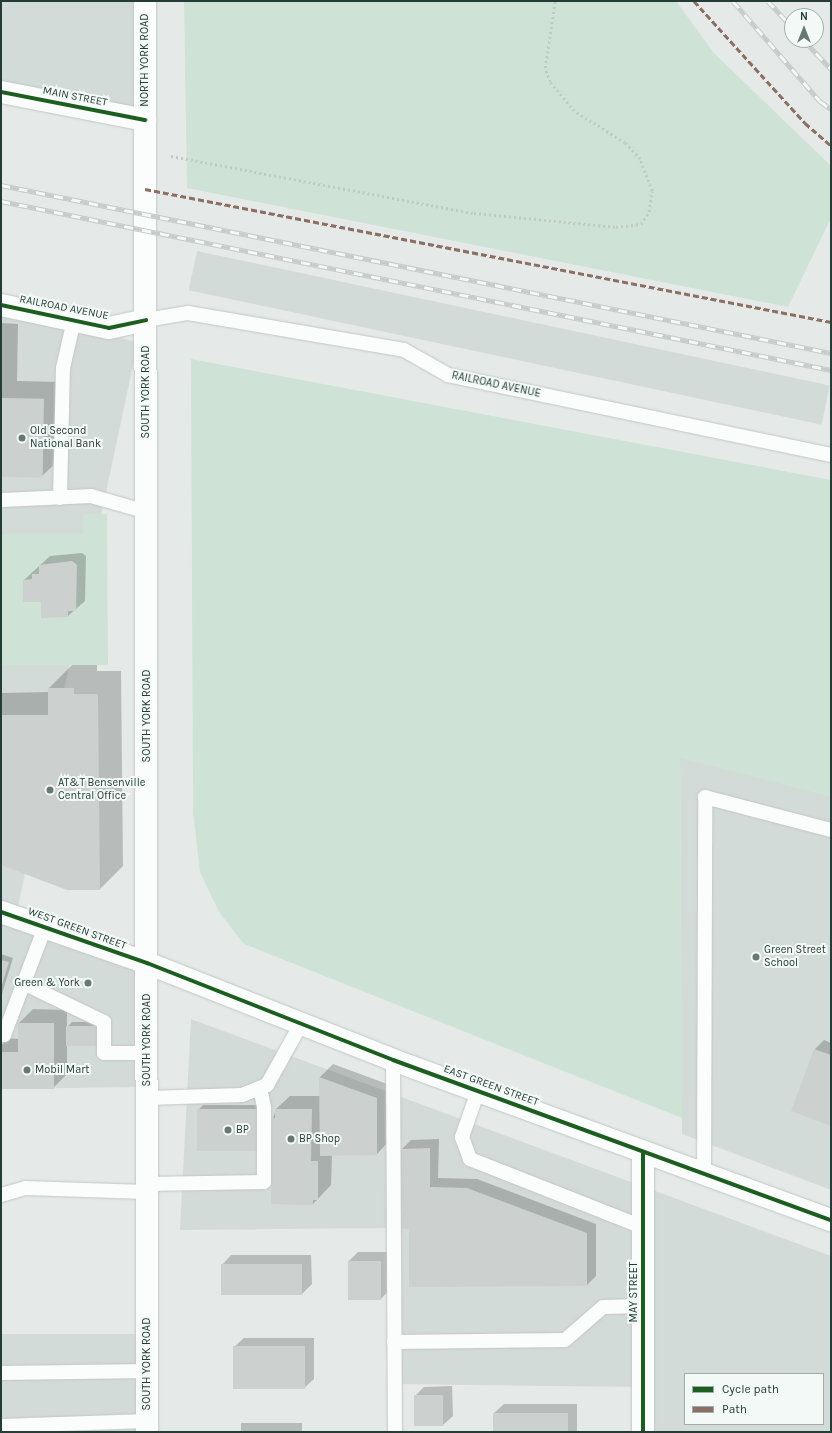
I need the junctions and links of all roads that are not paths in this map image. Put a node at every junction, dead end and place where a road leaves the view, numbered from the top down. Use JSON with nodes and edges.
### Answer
{"nodes":[{"id":1,"x":145,"y":1,"type":"edge"},
{"id":2,"x":1,"y":92,"type":"edge"},
{"id":3,"x":145,"y":120,"type":"junction"},
{"id":4,"x":1,"y":305,"type":"edge"},
{"id":5,"x":74,"y":320,"type":"junction"},
{"id":6,"x":146,"y":320,"type":"junction"},
{"id":7,"x":831,"y":455,"type":"edge"},
{"id":8,"x":60,"y":498,"type":"junction"},
{"id":9,"x":1,"y":500,"type":"edge"},
{"id":10,"x":147,"y":512,"type":"junction"},
{"id":11,"x":831,"y":830,"type":"edge"},
{"id":12,"x":1,"y":912,"type":"edge"},
{"id":13,"x":45,"y":927,"type":"junction"},
{"id":14,"x":147,"y":963,"type":"junction"},
{"id":15,"x":23,"y":983,"type":"junction"},
{"id":16,"x":301,"y":1024,"type":"junction"},
{"id":17,"x":1,"y":1035,"type":"edge"},
{"id":18,"x":147,"y":1053,"type":"junction"},
{"id":19,"x":393,"y":1060,"type":"junction"},
{"id":20,"x":260,"y":1088,"type":"junction"},
{"id":21,"x":478,"y":1091,"type":"junction"},
{"id":22,"x":147,"y":1098,"type":"junction"},
{"id":23,"x":643,"y":1152,"type":"junction"},
{"id":24,"x":704,"y":1175,"type":"junction"},
{"id":25,"x":146,"y":1188,"type":"junction"},
{"id":26,"x":1,"y":1195,"type":"edge"},
{"id":27,"x":831,"y":1220,"type":"edge"},
{"id":28,"x":643,"y":1227,"type":"junction"},
{"id":29,"x":643,"y":1306,"type":"junction"},
{"id":30,"x":394,"y":1342,"type":"junction"},
{"id":31,"x":147,"y":1371,"type":"junction"},
{"id":32,"x":1,"y":1373,"type":"edge"},
{"id":33,"x":1,"y":1426,"type":"edge"},
{"id":34,"x":147,"y":1427,"type":"edge"},
{"id":35,"x":395,"y":1432,"type":"edge"},
{"id":36,"x":643,"y":1432,"type":"edge"}],
"edges":[{"from":1,"to":3,"type":"street","name":"NORTH YORK ROAD"},
{"from":2,"to":3,"type":"street","name":"MAIN STREET"},
{"from":3,"to":6,"type":"street","name":"SOUTH YORK ROAD"},
{"from":4,"to":5,"type":"street","name":"RAILROAD AVENUE"},
{"from":5,"to":6,"type":"street","name":"RAILROAD AVENUE"},
{"from":5,"to":8,"type":"lane"},
{"from":6,"to":7,"type":"lane","name":"RAILROAD AVENUE"},
{"from":6,"to":10,"type":"street","name":"SOUTH YORK ROAD"},
{"from":8,"to":9,"type":"lane"},
{"from":8,"to":10,"type":"lane"},
{"from":10,"to":14,"type":"street","name":"SOUTH YORK ROAD"},
{"from":11,"to":24,"type":"lane"},
{"from":12,"to":13,"type":"street","name":"WEST GREEN STREET"},
{"from":13,"to":14,"type":"street","name":"WEST GREEN STREET"},
{"from":13,"to":15,"type":"lane"},
{"from":14,"to":16,"type":"street","name":"EAST GREEN STREET"},
{"from":14,"to":18,"type":"street","name":"SOUTH YORK ROAD"},
{"from":15,"to":17,"type":"lane"},
{"from":15,"to":18,"type":"lane"},
{"from":16,"to":19,"type":"street","name":"EAST GREEN STREET"},
{"from":16,"to":20,"type":"lane"},
{"from":18,"to":22,"type":"street","name":"SOUTH YORK ROAD"},
{"from":19,"to":21,"type":"street","name":"EAST GREEN STREET"},
{"from":19,"to":30,"type":"lane"},
{"from":20,"to":22,"type":"lane"},
{"from":20,"to":25,"type":"lane"},
{"from":21,"to":23,"type":"street","name":"EAST GREEN STREET"},
{"from":21,"to":28,"type":"lane"},
{"from":22,"to":25,"type":"street","name":"SOUTH YORK ROAD"},
{"from":23,"to":24,"type":"street","name":"EAST GREEN STREET"},
{"from":23,"to":28,"type":"street","name":"MAY STREET"},
{"from":24,"to":27,"type":"street","name":"EAST GREEN STREET"},
{"from":25,"to":26,"type":"lane"},
{"from":25,"to":31,"type":"street","name":"SOUTH YORK ROAD"},
{"from":28,"to":29,"type":"street","name":"MAY STREET"},
{"from":29,"to":30,"type":"lane"},
{"from":29,"to":36,"type":"street","name":"MAY STREET"},
{"from":30,"to":35,"type":"lane"},
{"from":31,"to":32,"type":"lane"},
{"from":31,"to":34,"type":"street","name":"SOUTH YORK ROAD"},
{"from":33,"to":34,"type":"lane"}]}
